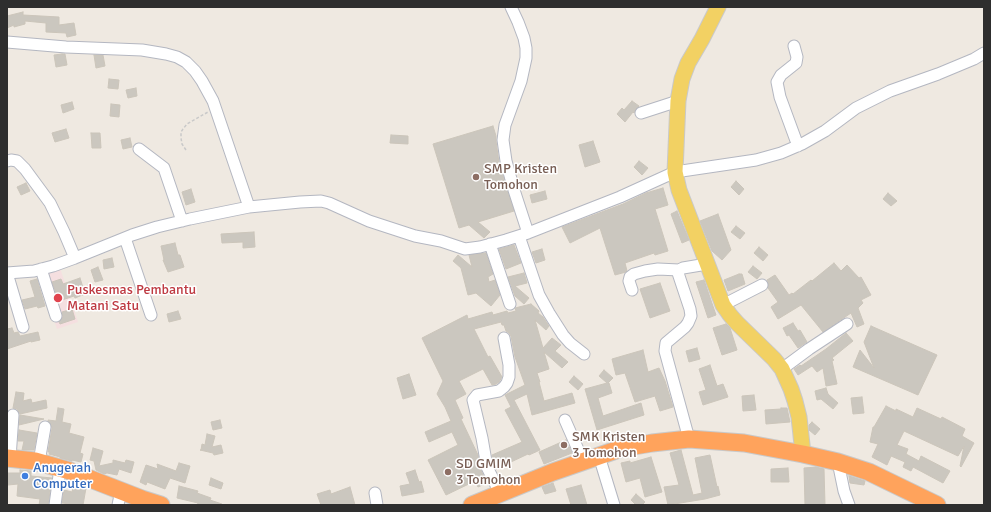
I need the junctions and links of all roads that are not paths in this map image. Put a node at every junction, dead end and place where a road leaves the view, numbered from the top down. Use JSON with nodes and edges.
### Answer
{"nodes":[{"id":1,"x":511,"y":7,"type":"edge"},
{"id":2,"x":718,"y":7,"type":"edge"},
{"id":3,"x":7,"y":42,"type":"edge"},
{"id":4,"x":794,"y":46,"type":"dead end"},
{"id":5,"x":984,"y":53,"type":"edge"},
{"id":6,"x":678,"y":101,"type":"junction"},
{"id":7,"x":641,"y":113,"type":"dead end"},
{"id":8,"x":798,"y":146,"type":"junction"},
{"id":9,"x":139,"y":149,"type":"dead end"},
{"id":10,"x":7,"y":161,"type":"edge"},
{"id":11,"x":675,"y":172,"type":"junction"},
{"id":12,"x":249,"y":207,"type":"junction"},
{"id":13,"x":182,"y":221,"type":"junction"},
{"id":14,"x":523,"y":235,"type":"junction"},
{"id":15,"x":125,"y":238,"type":"junction"},
{"id":16,"x":490,"y":244,"type":"junction"},
{"id":17,"x":75,"y":258,"type":"junction"},
{"id":18,"x":707,"y":264,"type":"junction"},
{"id":19,"x":41,"y":269,"type":"junction"},
{"id":20,"x":679,"y":270,"type":"junction"},
{"id":21,"x":7,"y":274,"type":"edge"},
{"id":22,"x":762,"y":285,"type":"dead end"},
{"id":23,"x":632,"y":290,"type":"dead end"},
{"id":24,"x":510,"y":304,"type":"dead end"},
{"id":25,"x":723,"y":305,"type":"junction"},
{"id":26,"x":151,"y":315,"type":"dead end"},
{"id":27,"x":56,"y":316,"type":"dead end"},
{"id":28,"x":847,"y":324,"type":"dead end"},
{"id":29,"x":24,"y":327,"type":"dead end"},
{"id":30,"x":504,"y":338,"type":"dead end"},
{"id":31,"x":584,"y":354,"type":"dead end"},
{"id":32,"x":782,"y":369,"type":"junction"},
{"id":33,"x":13,"y":415,"type":"dead end"},
{"id":34,"x":565,"y":420,"type":"dead end"},
{"id":35,"x":45,"y":427,"type":"dead end"},
{"id":36,"x":689,"y":439,"type":"junction"},
{"id":37,"x":803,"y":454,"type":"junction"},
{"id":38,"x":8,"y":458,"type":"edge"},
{"id":39,"x":591,"y":459,"type":"junction"},
{"id":40,"x":39,"y":462,"type":"junction"},
{"id":41,"x":838,"y":462,"type":"junction"},
{"id":42,"x":60,"y":468,"type":"junction"},
{"id":43,"x":375,"y":493,"type":"dead end"},
{"id":44,"x":500,"y":494,"type":"junction"},
{"id":45,"x":119,"y":498,"type":"edge"},
{"id":46,"x":55,"y":505,"type":"edge"},
{"id":47,"x":161,"y":505,"type":"edge"},
{"id":48,"x":377,"y":505,"type":"edge"},
{"id":49,"x":472,"y":505,"type":"edge"},
{"id":50,"x":614,"y":505,"type":"edge"},
{"id":51,"x":849,"y":505,"type":"edge"},
{"id":52,"x":937,"y":505,"type":"edge"}],
"edges":[{"from":1,"to":14,"type":"street"},
{"from":2,"to":6,"type":"main road"},
{"from":3,"to":12,"type":"street"},
{"from":4,"to":8,"type":"street"},
{"from":5,"to":8,"type":"street"},
{"from":6,"to":7,"type":"street"},
{"from":6,"to":11,"type":"main road"},
{"from":8,"to":11,"type":"street"},
{"from":9,"to":13,"type":"street"},
{"from":10,"to":17,"type":"street"},
{"from":11,"to":14,"type":"street"},
{"from":11,"to":18,"type":"main road"},
{"from":12,"to":13,"type":"street"},
{"from":12,"to":16,"type":"street"},
{"from":13,"to":15,"type":"street"},
{"from":14,"to":16,"type":"street"},
{"from":14,"to":31,"type":"street"},
{"from":15,"to":17,"type":"street"},
{"from":15,"to":26,"type":"street"},
{"from":16,"to":24,"type":"street"},
{"from":17,"to":19,"type":"street"},
{"from":18,"to":20,"type":"street"},
{"from":18,"to":25,"type":"main road"},
{"from":19,"to":21,"type":"street"},
{"from":19,"to":27,"type":"street"},
{"from":20,"to":23,"type":"street"},
{"from":20,"to":36,"type":"street"},
{"from":21,"to":29,"type":"street"},
{"from":22,"to":25,"type":"street"},
{"from":25,"to":32,"type":"main road"},
{"from":28,"to":32,"type":"street"},
{"from":30,"to":44,"type":"street"},
{"from":32,"to":37,"type":"main road"},
{"from":33,"to":38,"type":"street"},
{"from":34,"to":39,"type":"street"},
{"from":35,"to":40,"type":"street"},
{"from":36,"to":37,"type":"highway"},
{"from":36,"to":39,"type":"highway"},
{"from":37,"to":41,"type":"highway"},
{"from":38,"to":40,"type":"highway"},
{"from":39,"to":44,"type":"highway"},
{"from":39,"to":50,"type":"street"},
{"from":40,"to":42,"type":"highway"},
{"from":41,"to":51,"type":"street"},
{"from":41,"to":52,"type":"highway"},
{"from":42,"to":45,"type":"highway"},
{"from":42,"to":46,"type":"street"},
{"from":43,"to":48,"type":"street"},
{"from":44,"to":49,"type":"highway"},
{"from":45,"to":47,"type":"highway"}]}
